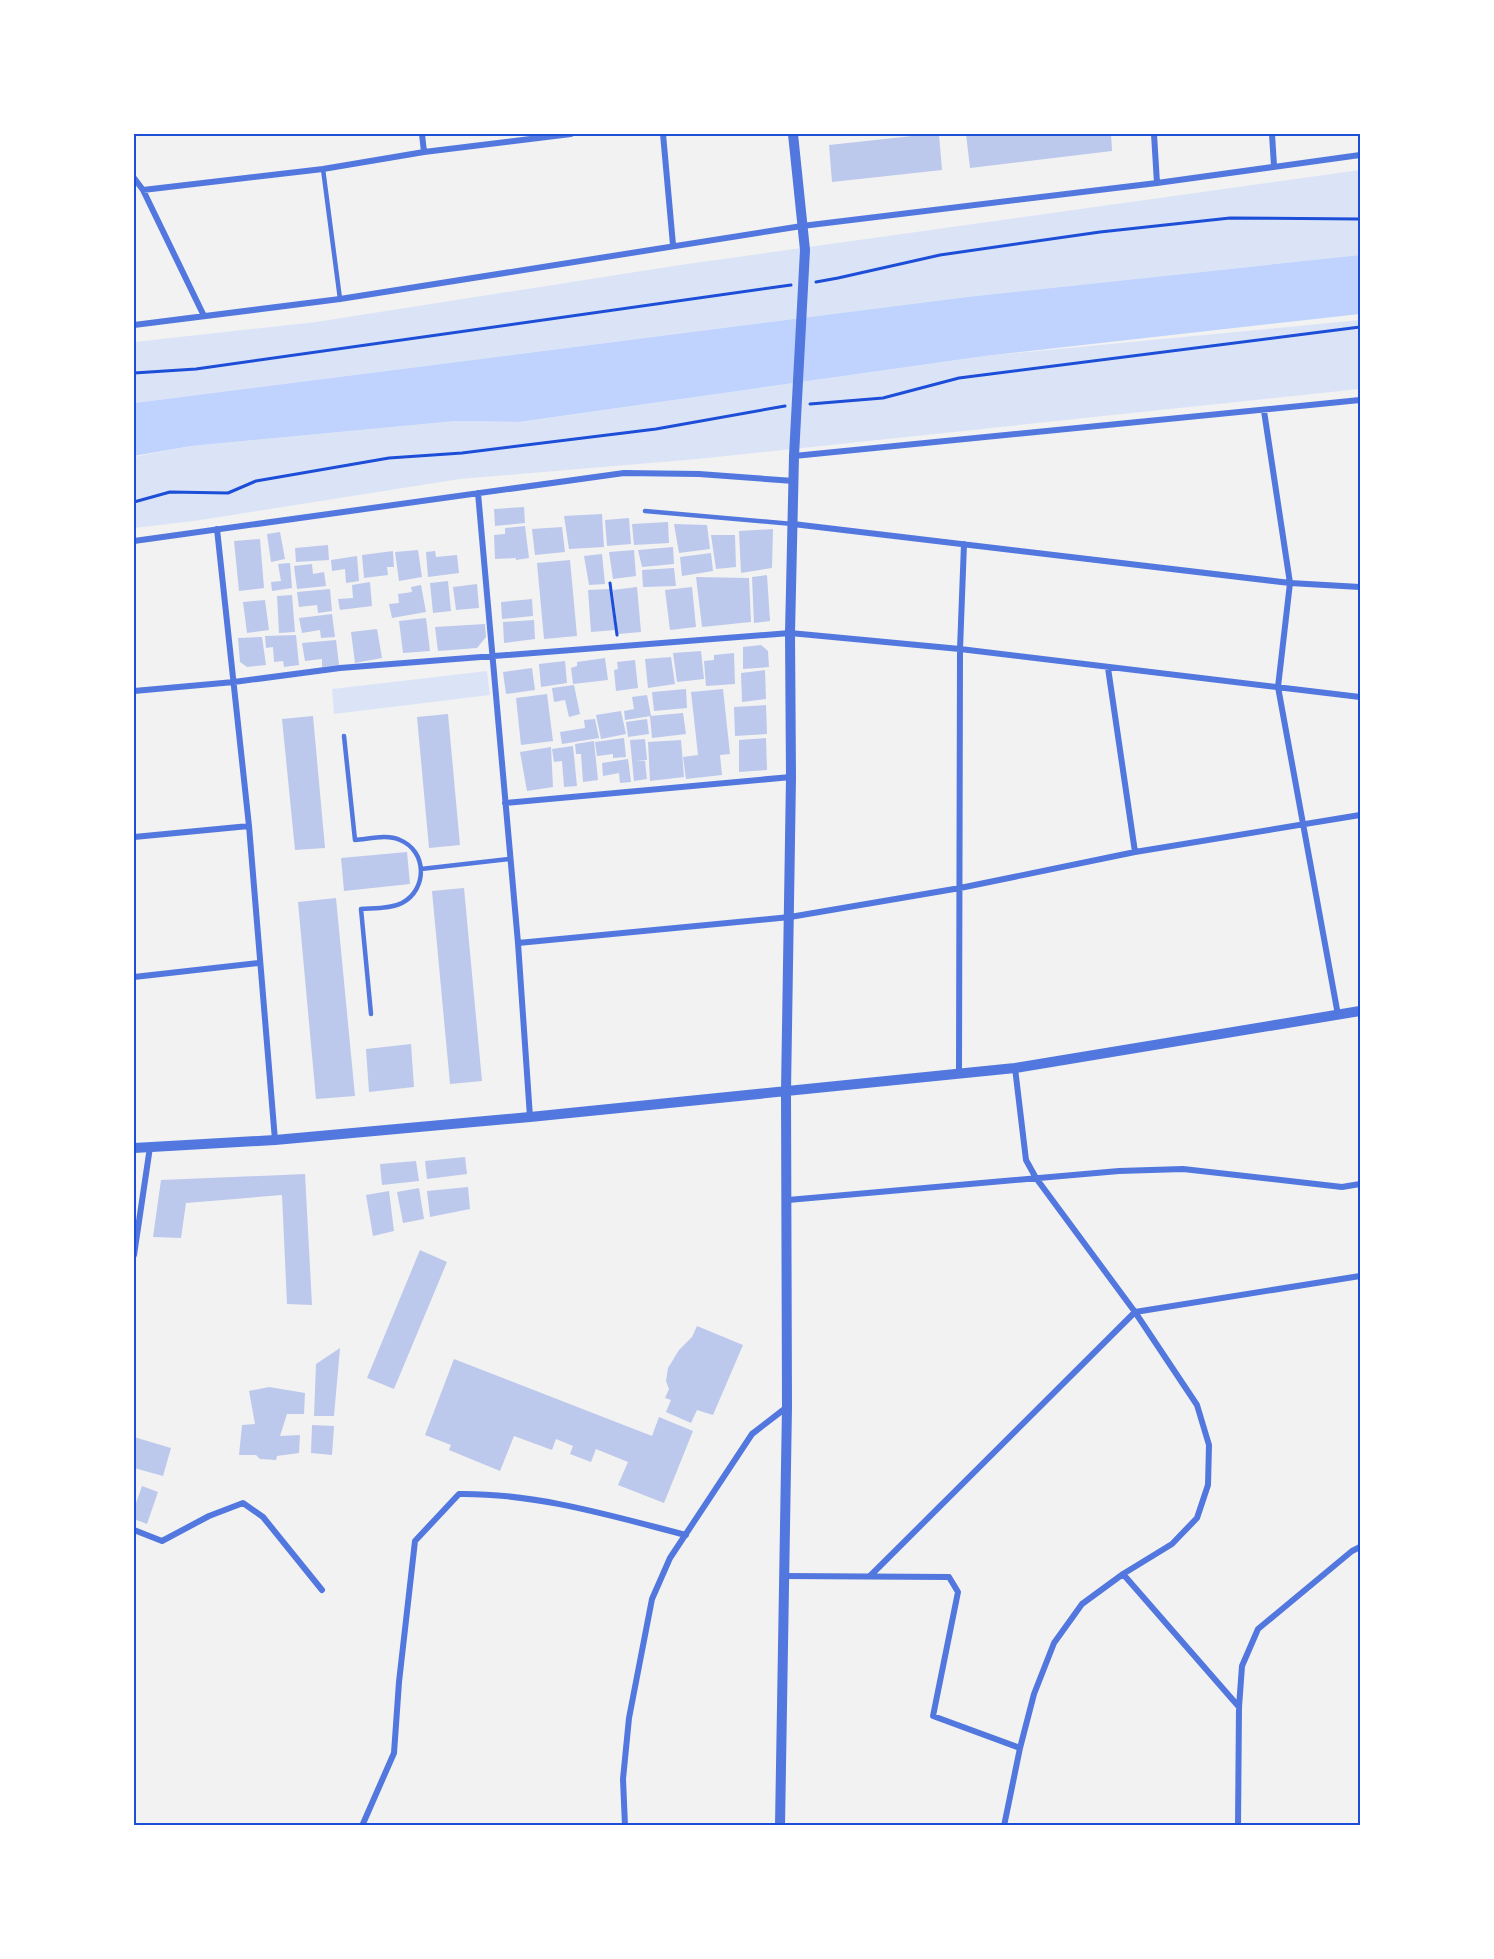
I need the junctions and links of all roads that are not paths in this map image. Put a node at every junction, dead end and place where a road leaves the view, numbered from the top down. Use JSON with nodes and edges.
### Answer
{"nodes":[{"id":1,"x":422,"y":134,"type":"edge"},
{"id":2,"x":571,"y":134,"type":"edge"},
{"id":3,"x":663,"y":134,"type":"edge"},
{"id":4,"x":793,"y":134,"type":"edge"},
{"id":5,"x":1154,"y":134,"type":"edge"},
{"id":6,"x":1272,"y":134,"type":"edge"},
{"id":7,"x":424,"y":152,"type":"junction"},
{"id":8,"x":1360,"y":155,"type":"edge"},
{"id":9,"x":1274,"y":166,"type":"junction"},
{"id":10,"x":323,"y":169,"type":"junction"},
{"id":11,"x":134,"y":178,"type":"edge"},
{"id":12,"x":1157,"y":183,"type":"junction"},
{"id":13,"x":143,"y":190,"type":"junction"},
{"id":14,"x":802,"y":226,"type":"junction"},
{"id":15,"x":673,"y":245,"type":"junction"},
{"id":16,"x":340,"y":299,"type":"junction"},
{"id":17,"x":204,"y":316,"type":"junction"},
{"id":18,"x":134,"y":325,"type":"edge"},
{"id":19,"x":1360,"y":400,"type":"edge"},
{"id":20,"x":1264,"y":411,"type":"junction"},
{"id":21,"x":794,"y":456,"type":"junction"},
{"id":22,"x":794,"y":481,"type":"junction"},
{"id":23,"x":478,"y":493,"type":"junction"},
{"id":24,"x":645,"y":511,"type":"dead end"},
{"id":25,"x":793,"y":524,"type":"junction"},
{"id":26,"x":217,"y":529,"type":"junction"},
{"id":27,"x":134,"y":541,"type":"edge"},
{"id":28,"x":964,"y":544,"type":"junction"},
{"id":29,"x":1290,"y":582,"type":"junction"},
{"id":30,"x":1360,"y":587,"type":"edge"},
{"id":31,"x":790,"y":633,"type":"junction"},
{"id":32,"x":960,"y":650,"type":"junction"},
{"id":33,"x":491,"y":656,"type":"junction"},
{"id":34,"x":1108,"y":668,"type":"junction"},
{"id":35,"x":234,"y":682,"type":"junction"},
{"id":36,"x":1278,"y":687,"type":"junction"},
{"id":37,"x":134,"y":691,"type":"edge"},
{"id":38,"x":1360,"y":697,"type":"edge"},
{"id":39,"x":344,"y":736,"type":"dead end"},
{"id":40,"x":791,"y":777,"type":"junction"},
{"id":41,"x":505,"y":803,"type":"junction"},
{"id":42,"x":1360,"y":815,"type":"edge"},
{"id":43,"x":1304,"y":824,"type":"junction"},
{"id":44,"x":249,"y":826,"type":"junction"},
{"id":45,"x":134,"y":837,"type":"edge"},
{"id":46,"x":1136,"y":852,"type":"junction"},
{"id":47,"x":510,"y":859,"type":"junction"},
{"id":48,"x":422,"y":869,"type":"junction"},
{"id":49,"x":960,"y":888,"type":"junction"},
{"id":50,"x":790,"y":917,"type":"junction"},
{"id":51,"x":518,"y":943,"type":"junction"},
{"id":52,"x":259,"y":963,"type":"junction"},
{"id":53,"x":134,"y":977,"type":"edge"},
{"id":54,"x":1360,"y":1011,"type":"edge"},
{"id":55,"x":371,"y":1014,"type":"dead end"},
{"id":56,"x":1338,"y":1016,"type":"junction"},
{"id":57,"x":1015,"y":1068,"type":"junction"},
{"id":58,"x":959,"y":1074,"type":"junction"},
{"id":59,"x":786,"y":1091,"type":"junction"},
{"id":60,"x":530,"y":1117,"type":"junction"},
{"id":61,"x":276,"y":1140,"type":"junction"},
{"id":62,"x":150,"y":1147,"type":"junction"},
{"id":63,"x":134,"y":1148,"type":"edge"},
{"id":64,"x":1036,"y":1178,"type":"junction"},
{"id":65,"x":1360,"y":1184,"type":"edge"},
{"id":66,"x":788,"y":1200,"type":"junction"},
{"id":67,"x":134,"y":1255,"type":"edge"},
{"id":68,"x":1360,"y":1276,"type":"edge"},
{"id":69,"x":1135,"y":1312,"type":"junction"},
{"id":70,"x":787,"y":1407,"type":"junction"},
{"id":71,"x":134,"y":1530,"type":"edge"},
{"id":72,"x":686,"y":1535,"type":"junction"},
{"id":73,"x":1360,"y":1547,"type":"edge"},
{"id":74,"x":1123,"y":1574,"type":"junction"},
{"id":75,"x":871,"y":1575,"type":"junction"},
{"id":76,"x":784,"y":1576,"type":"junction"},
{"id":77,"x":322,"y":1590,"type":"dead end"},
{"id":78,"x":1239,"y":1707,"type":"junction"},
{"id":79,"x":1020,"y":1748,"type":"junction"},
{"id":80,"x":362,"y":1826,"type":"edge"},
{"id":81,"x":626,"y":1826,"type":"edge"},
{"id":82,"x":780,"y":1826,"type":"edge"},
{"id":83,"x":1005,"y":1826,"type":"edge"},
{"id":84,"x":1238,"y":1826,"type":"edge"}],
"edges":[{"from":1,"to":7,"type":"street"},
{"from":2,"to":7,"type":"street"},
{"from":3,"to":15,"type":"street"},
{"from":4,"to":14,"type":"street"},
{"from":5,"to":12,"type":"street"},
{"from":6,"to":9,"type":"street"},
{"from":7,"to":10,"type":"street"},
{"from":8,"to":9,"type":"street"},
{"from":9,"to":12,"type":"street"},
{"from":10,"to":13,"type":"street"},
{"from":10,"to":16,"type":"lane"},
{"from":11,"to":13,"type":"street"},
{"from":12,"to":14,"type":"street"},
{"from":13,"to":17,"type":"street"},
{"from":14,"to":15,"type":"street"},
{"from":14,"to":21,"type":"street"},
{"from":15,"to":16,"type":"street"},
{"from":16,"to":17,"type":"street"},
{"from":17,"to":18,"type":"street"},
{"from":19,"to":20,"type":"street"},
{"from":20,"to":21,"type":"street"},
{"from":20,"to":29,"type":"street"},
{"from":21,"to":22,"type":"street"},
{"from":22,"to":23,"type":"street"},
{"from":22,"to":25,"type":"street"},
{"from":23,"to":26,"type":"street"},
{"from":23,"to":33,"type":"street"},
{"from":24,"to":25,"type":"lane"},
{"from":25,"to":28,"type":"street"},
{"from":25,"to":31,"type":"street"},
{"from":26,"to":27,"type":"street"},
{"from":26,"to":35,"type":"street"},
{"from":28,"to":29,"type":"street"},
{"from":28,"to":32,"type":"street"},
{"from":29,"to":30,"type":"street"},
{"from":29,"to":36,"type":"street"},
{"from":31,"to":32,"type":"street"},
{"from":31,"to":33,"type":"street"},
{"from":31,"to":40,"type":"street"},
{"from":32,"to":34,"type":"street"},
{"from":32,"to":49,"type":"street"},
{"from":33,"to":35,"type":"street"},
{"from":33,"to":41,"type":"street"},
{"from":34,"to":36,"type":"street"},
{"from":34,"to":46,"type":"street"},
{"from":35,"to":37,"type":"street"},
{"from":35,"to":44,"type":"street"},
{"from":36,"to":38,"type":"street"},
{"from":36,"to":43,"type":"street"},
{"from":39,"to":48,"type":"lane"},
{"from":40,"to":41,"type":"street"},
{"from":40,"to":50,"type":"street"},
{"from":41,"to":47,"type":"street"},
{"from":42,"to":43,"type":"street"},
{"from":43,"to":46,"type":"street"},
{"from":43,"to":56,"type":"street"},
{"from":44,"to":45,"type":"street"},
{"from":44,"to":52,"type":"street"},
{"from":46,"to":49,"type":"street"},
{"from":47,"to":48,"type":"lane"},
{"from":47,"to":51,"type":"street"},
{"from":48,"to":55,"type":"lane"},
{"from":49,"to":50,"type":"street"},
{"from":49,"to":58,"type":"street"},
{"from":50,"to":51,"type":"street"},
{"from":50,"to":59,"type":"street"},
{"from":51,"to":60,"type":"street"},
{"from":52,"to":53,"type":"street"},
{"from":52,"to":61,"type":"street"},
{"from":54,"to":56,"type":"street"},
{"from":56,"to":57,"type":"street"},
{"from":57,"to":58,"type":"street"},
{"from":57,"to":64,"type":"street"},
{"from":58,"to":59,"type":"street"},
{"from":59,"to":60,"type":"street"},
{"from":59,"to":66,"type":"street"},
{"from":60,"to":61,"type":"street"},
{"from":61,"to":62,"type":"street"},
{"from":62,"to":63,"type":"street"},
{"from":62,"to":67,"type":"street"},
{"from":64,"to":65,"type":"street"},
{"from":64,"to":66,"type":"street"},
{"from":64,"to":69,"type":"street"},
{"from":66,"to":70,"type":"street"},
{"from":68,"to":69,"type":"street"},
{"from":69,"to":74,"type":"street"},
{"from":69,"to":75,"type":"street"},
{"from":70,"to":72,"type":"street"},
{"from":70,"to":76,"type":"street"},
{"from":71,"to":77,"type":"street"},
{"from":72,"to":80,"type":"street"},
{"from":72,"to":81,"type":"street"},
{"from":73,"to":78,"type":"street"},
{"from":74,"to":78,"type":"street"},
{"from":74,"to":79,"type":"street"},
{"from":75,"to":76,"type":"street"},
{"from":75,"to":79,"type":"street"},
{"from":76,"to":82,"type":"street"},
{"from":78,"to":84,"type":"street"},
{"from":79,"to":83,"type":"street"}]}
